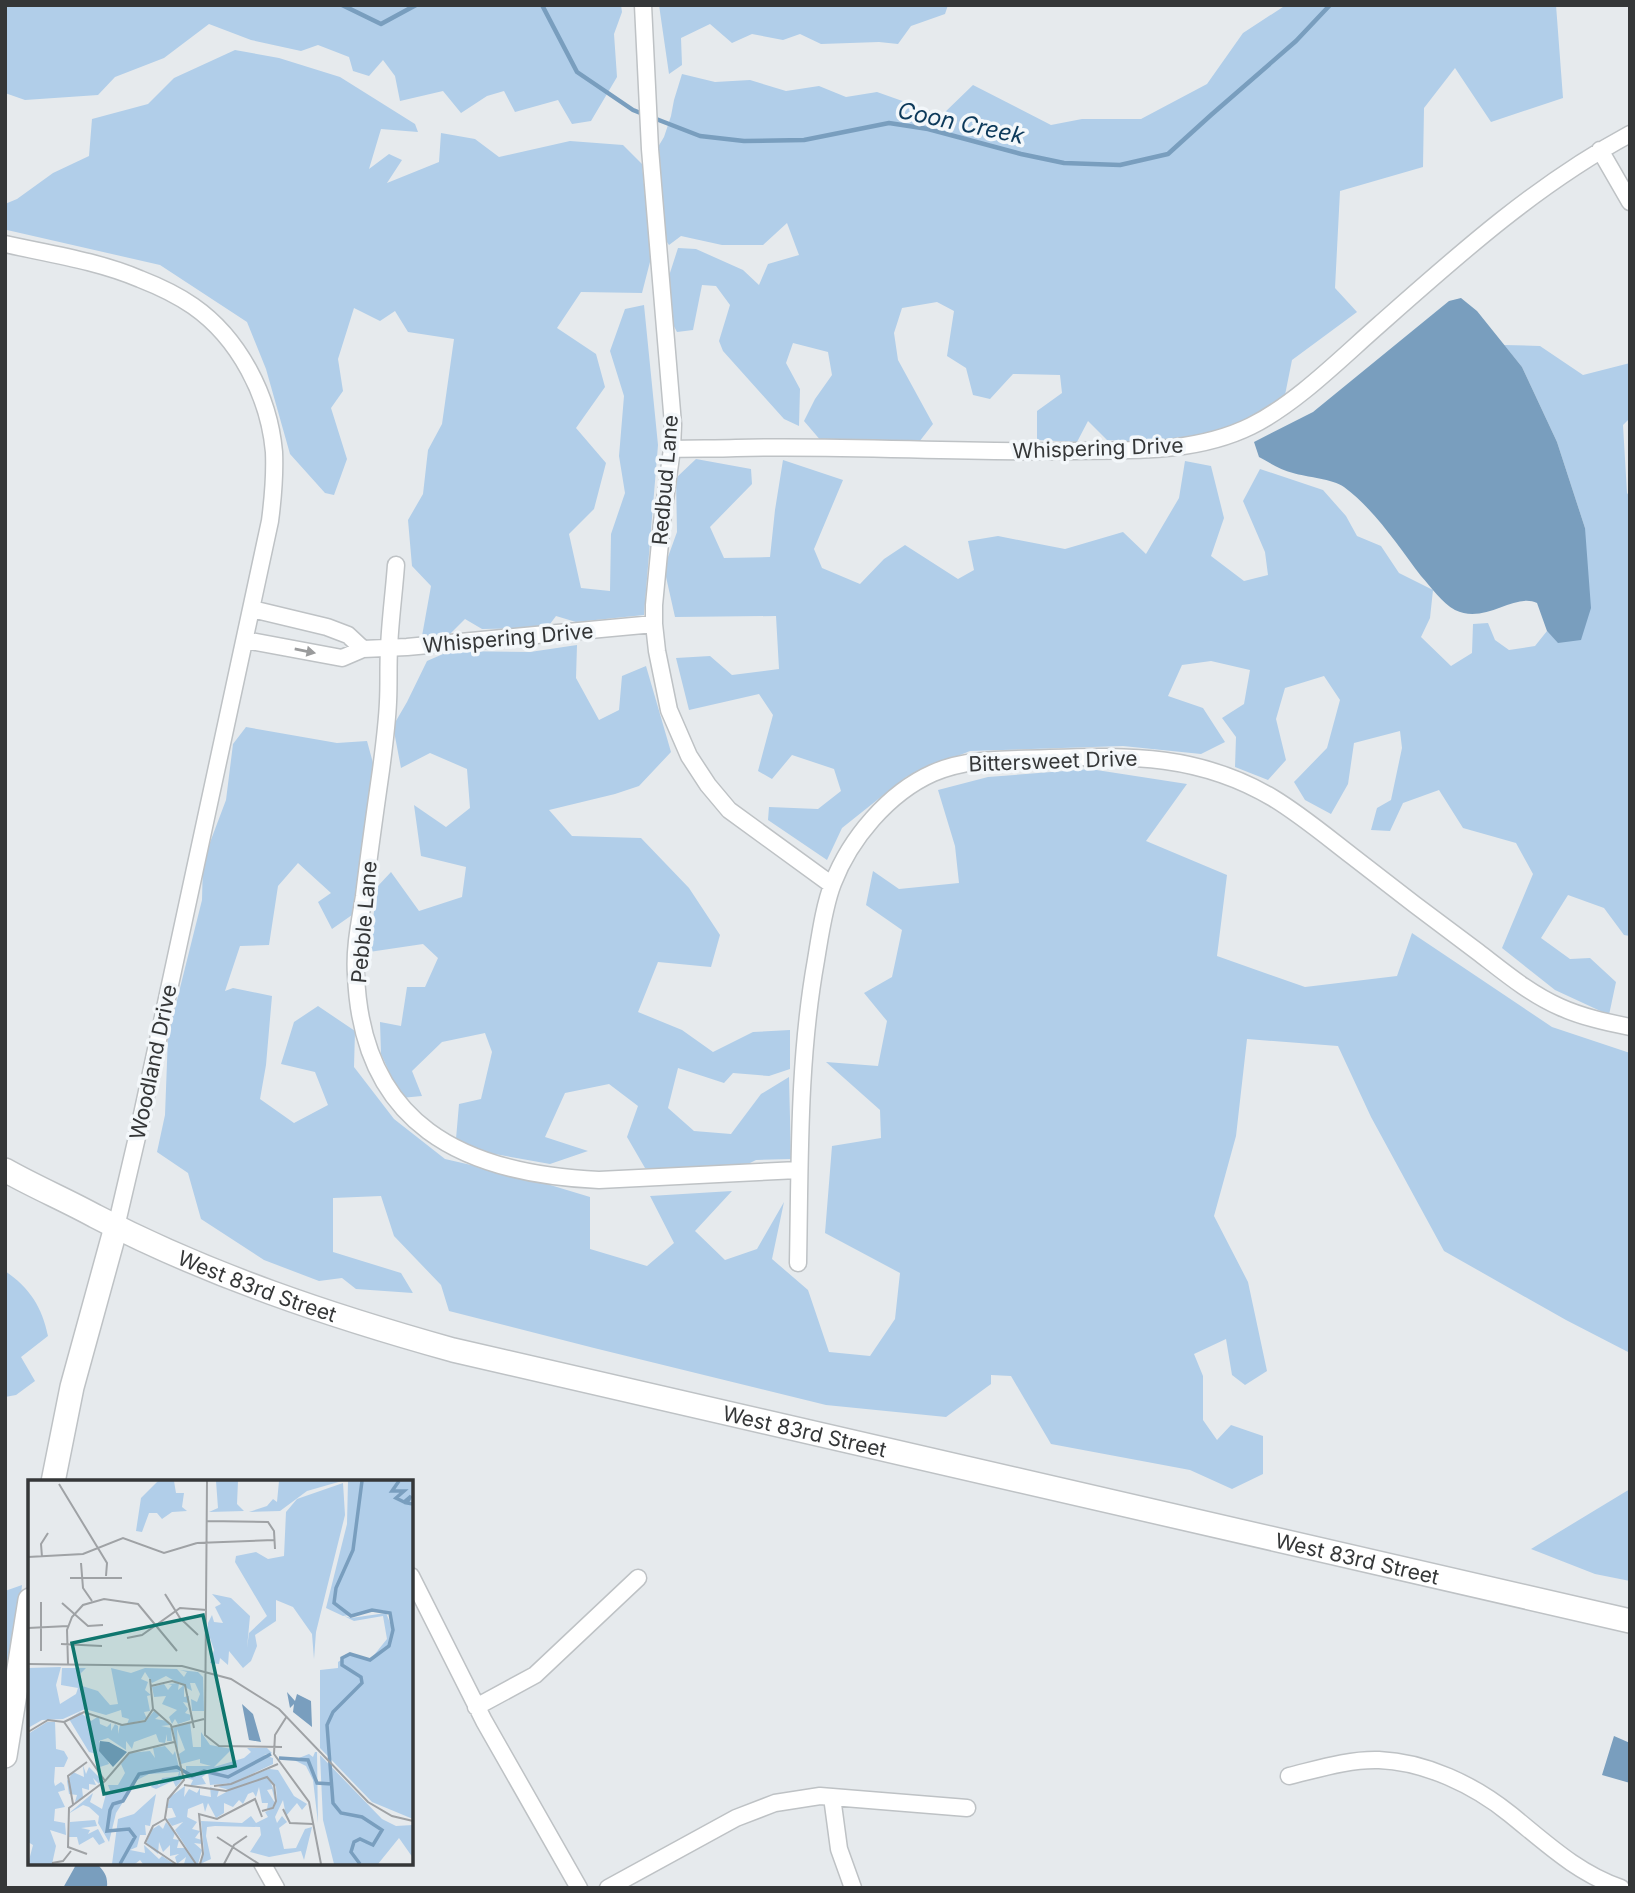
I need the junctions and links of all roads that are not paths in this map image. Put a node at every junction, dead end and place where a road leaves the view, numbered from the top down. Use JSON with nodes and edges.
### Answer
{"nodes":[{"id":1,"x":643,"y":5,"type":"edge"},
{"id":2,"x":1630,"y":134,"type":"edge"},
{"id":3,"x":1600,"y":150,"type":"junction"},
{"id":4,"x":1630,"y":202,"type":"edge"},
{"id":5,"x":5,"y":244,"type":"edge"},
{"id":6,"x":673,"y":449,"type":"junction"},
{"id":7,"x":396,"y":565,"type":"dead end"},
{"id":8,"x":252,"y":609,"type":"junction"},
{"id":9,"x":654,"y":624,"type":"junction"},
{"id":10,"x":245,"y":640,"type":"junction"},
{"id":11,"x":389,"y":648,"type":"junction"},
{"id":12,"x":363,"y":649,"type":"junction"},
{"id":13,"x":832,"y":885,"type":"junction"},
{"id":14,"x":1630,"y":1027,"type":"edge"},
{"id":15,"x":5,"y":1170,"type":"edge"},
{"id":16,"x":798,"y":1170,"type":"junction"},
{"id":17,"x":116,"y":1227,"type":"junction"},
{"id":18,"x":798,"y":1262,"type":"dead end"},
{"id":19,"x":53,"y":1480,"type":"edge"},
{"id":20,"x":638,"y":1578,"type":"dead end"},
{"id":21,"x":413,"y":1580,"type":"edge"},
{"id":22,"x":28,"y":1612,"type":"edge"},
{"id":23,"x":1630,"y":1621,"type":"edge"},
{"id":24,"x":477,"y":1707,"type":"junction"},
{"id":25,"x":5,"y":1756,"type":"edge"},
{"id":26,"x":1289,"y":1776,"type":"dead end"},
{"id":27,"x":832,"y":1797,"type":"junction"},
{"id":28,"x":967,"y":1808,"type":"dead end"},
{"id":29,"x":263,"y":1865,"type":"edge"},
{"id":30,"x":276,"y":1888,"type":"edge"},
{"id":31,"x":579,"y":1888,"type":"edge"},
{"id":32,"x":608,"y":1888,"type":"edge"},
{"id":33,"x":853,"y":1888,"type":"edge"},
{"id":34,"x":1621,"y":1888,"type":"edge"}],
"edges":[{"from":1,"to":6,"type":"street","name":"Redbud Lane"},
{"from":2,"to":3,"type":"street","name":"Whispering Drive"},
{"from":3,"to":4,"type":"street"},
{"from":3,"to":6,"type":"street","name":"Whispering Drive"},
{"from":5,"to":8,"type":"street","name":"Woodland Drive"},
{"from":6,"to":9,"type":"street","name":"Redbud Lane"},
{"from":7,"to":11,"type":"street","name":"Pebble Lane"},
{"from":8,"to":10,"type":"street","name":"Woodland Drive"},
{"from":8,"to":12,"type":"street"},
{"from":9,"to":11,"type":"street","name":"Whispering Drive"},
{"from":9,"to":13,"type":"street","name":"Redbud Lane"},
{"from":10,"to":12,"type":"street","name":"Whispering Drive","one_way":true},
{"from":10,"to":17,"type":"street","name":"Woodland Drive"},
{"from":11,"to":12,"type":"street","name":"Whispering Drive"},
{"from":11,"to":16,"type":"street","name":"Pebble Lane"},
{"from":13,"to":14,"type":"street","name":"Bittersweet Drive"},
{"from":13,"to":16,"type":"street","name":"Bittersweet Drive"},
{"from":15,"to":17,"type":"main road","name":"West 83rd Street"},
{"from":16,"to":18,"type":"street","name":"Bittersweet Drive"},
{"from":17,"to":19,"type":"main road","name":"Woodland Drive"},
{"from":17,"to":23,"type":"main road","name":"West 83rd Street"},
{"from":20,"to":24,"type":"street"},
{"from":21,"to":24,"type":"street"},
{"from":22,"to":25,"type":"main road"},
{"from":24,"to":31,"type":"street"},
{"from":26,"to":34,"type":"street"},
{"from":27,"to":28,"type":"street"},
{"from":27,"to":32,"type":"street"},
{"from":27,"to":33,"type":"street"},
{"from":29,"to":30,"type":"street"}]}
